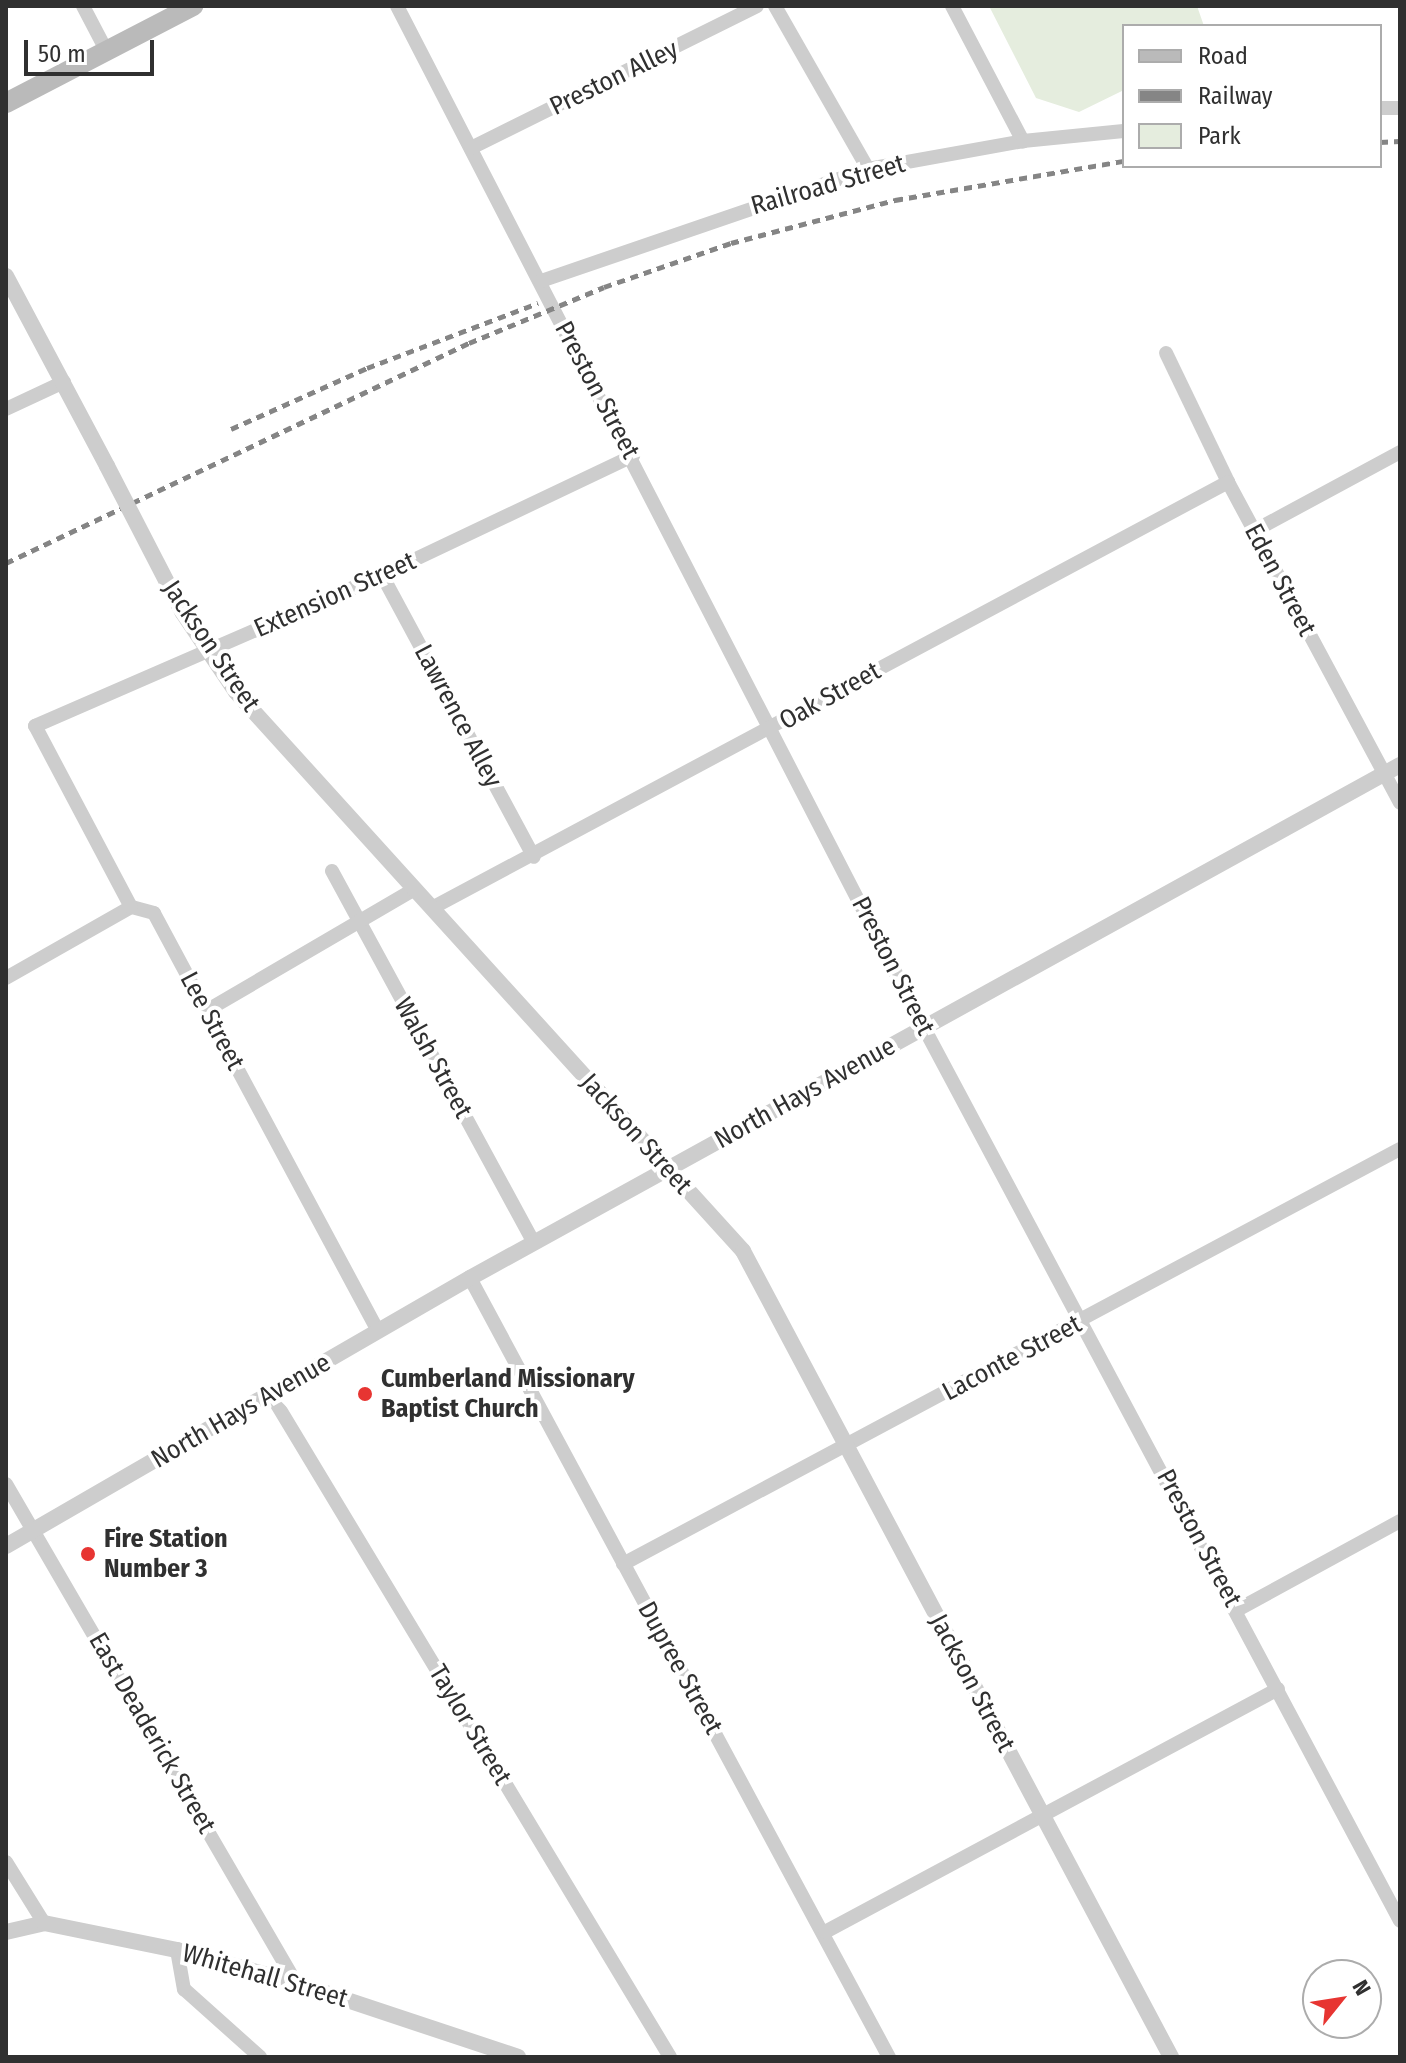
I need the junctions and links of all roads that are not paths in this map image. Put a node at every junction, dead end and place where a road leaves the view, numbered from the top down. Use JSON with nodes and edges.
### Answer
{"nodes":[{"id":1,"x":83,"y":6,"type":"edge"},
{"id":2,"x":193,"y":6,"type":"edge"},
{"id":3,"x":397,"y":6,"type":"edge"},
{"id":4,"x":757,"y":6,"type":"edge"},
{"id":5,"x":775,"y":6,"type":"edge"},
{"id":6,"x":952,"y":6,"type":"edge"},
{"id":7,"x":106,"y":50,"type":"junction"},
{"id":8,"x":6,"y":103,"type":"edge"},
{"id":9,"x":1122,"y":131,"type":"edge"},
{"id":10,"x":1023,"y":141,"type":"junction"},
{"id":11,"x":471,"y":148,"type":"junction"},
{"id":12,"x":868,"y":169,"type":"junction"},
{"id":13,"x":6,"y":276,"type":"edge"},
{"id":14,"x":541,"y":281,"type":"junction"},
{"id":15,"x":1166,"y":353,"type":"dead end"},
{"id":16,"x":64,"y":382,"type":"junction"},
{"id":17,"x":6,"y":409,"type":"edge"},
{"id":18,"x":1400,"y":452,"type":"edge"},
{"id":19,"x":633,"y":456,"type":"junction"},
{"id":20,"x":1228,"y":482,"type":"junction"},
{"id":21,"x":1254,"y":531,"type":"junction"},
{"id":22,"x":382,"y":575,"type":"junction"},
{"id":23,"x":35,"y":726,"type":"joint"},
{"id":24,"x":770,"y":730,"type":"junction"},
{"id":25,"x":1400,"y":765,"type":"edge"},
{"id":26,"x":1384,"y":774,"type":"junction"},
{"id":27,"x":1400,"y":803,"type":"edge"},
{"id":28,"x":534,"y":857,"type":"junction"},
{"id":29,"x":332,"y":871,"type":"dead end"},
{"id":30,"x":415,"y":889,"type":"junction"},
{"id":31,"x":131,"y":907,"type":"junction"},
{"id":32,"x":432,"y":908,"type":"junction"},
{"id":33,"x":360,"y":924,"type":"junction"},
{"id":34,"x":6,"y":978,"type":"edge"},
{"id":35,"x":206,"y":1011,"type":"junction"},
{"id":36,"x":923,"y":1026,"type":"junction"},
{"id":37,"x":1400,"y":1149,"type":"edge"},
{"id":38,"x":668,"y":1170,"type":"junction"},
{"id":39,"x":534,"y":1243,"type":"junction"},
{"id":40,"x":470,"y":1278,"type":"junction"},
{"id":41,"x":1083,"y":1321,"type":"junction"},
{"id":42,"x":378,"y":1331,"type":"junction"},
{"id":43,"x":270,"y":1393,"type":"junction"},
{"id":44,"x":846,"y":1446,"type":"junction"},
{"id":45,"x":6,"y":1484,"type":"edge"},
{"id":46,"x":1400,"y":1521,"type":"edge"},
{"id":47,"x":34,"y":1531,"type":"junction"},
{"id":48,"x":6,"y":1546,"type":"edge"},
{"id":49,"x":623,"y":1564,"type":"junction"},
{"id":50,"x":1237,"y":1610,"type":"junction"},
{"id":51,"x":1278,"y":1689,"type":"junction"},
{"id":52,"x":1043,"y":1815,"type":"junction"},
{"id":53,"x":6,"y":1862,"type":"edge"},
{"id":54,"x":1400,"y":1921,"type":"edge"},
{"id":55,"x":44,"y":1923,"type":"junction"},
{"id":56,"x":6,"y":1932,"type":"edge"},
{"id":57,"x":825,"y":1932,"type":"junction"},
{"id":58,"x":177,"y":1950,"type":"junction"},
{"id":59,"x":296,"y":1983,"type":"junction"},
{"id":60,"x":260,"y":2057,"type":"edge"},
{"id":61,"x":518,"y":2057,"type":"edge"},
{"id":62,"x":670,"y":2057,"type":"edge"},
{"id":63,"x":889,"y":2057,"type":"edge"},
{"id":64,"x":1171,"y":2057,"type":"edge"}],
"edges":[{"from":1,"to":7,"type":"street"},
{"from":2,"to":7,"type":"main road"},
{"from":3,"to":11,"type":"street","name":"Preston Street"},
{"from":4,"to":11,"type":"street","name":"Preston Alley"},
{"from":5,"to":12,"type":"street"},
{"from":6,"to":10,"type":"street"},
{"from":7,"to":8,"type":"main road"},
{"from":9,"to":10,"type":"street","name":"Railroad Street"},
{"from":10,"to":12,"type":"street","name":"Railroad Street"},
{"from":11,"to":14,"type":"street","name":"Preston Street"},
{"from":12,"to":14,"type":"street","name":"Railroad Street"},
{"from":13,"to":16,"type":"street","name":"Jackson Street"},
{"from":14,"to":19,"type":"street","name":"Preston Street"},
{"from":15,"to":20,"type":"street","name":"Eden Street"},
{"from":16,"to":17,"type":"street"},
{"from":16,"to":30,"type":"street","name":"Jackson Street","bridge":true},
{"from":18,"to":21,"type":"street"},
{"from":19,"to":22,"type":"street","name":"Extension Street"},
{"from":19,"to":24,"type":"street","name":"Preston Street"},
{"from":20,"to":21,"type":"street","name":"Eden Street"},
{"from":20,"to":24,"type":"street","name":"Oak Street"},
{"from":21,"to":26,"type":"street","name":"Eden Street"},
{"from":22,"to":23,"type":"street","name":"Extension Street"},
{"from":22,"to":28,"type":"street","name":"Lawrence Alley"},
{"from":23,"to":31,"type":"street","name":"Lee Street"},
{"from":24,"to":28,"type":"street","name":"Oak Street"},
{"from":24,"to":36,"type":"street","name":"Preston Street"},
{"from":25,"to":26,"type":"street","name":"North Hays Avenue"},
{"from":26,"to":27,"type":"street","name":"Eden Street"},
{"from":26,"to":36,"type":"street","name":"North Hays Avenue"},
{"from":28,"to":32,"type":"street","name":"Oak Street"},
{"from":29,"to":33,"type":"street","name":"Walsh Street"},
{"from":30,"to":32,"type":"street","name":"Jackson Street"},
{"from":30,"to":33,"type":"street"},
{"from":31,"to":34,"type":"street"},
{"from":31,"to":35,"type":"street","name":"Lee Street"},
{"from":32,"to":38,"type":"street","name":"Jackson Street"},
{"from":33,"to":35,"type":"street"},
{"from":33,"to":39,"type":"street","name":"Walsh Street"},
{"from":35,"to":42,"type":"street","name":"Lee Street"},
{"from":36,"to":38,"type":"street","name":"North Hays Avenue"},
{"from":36,"to":41,"type":"street","name":"Preston Street"},
{"from":37,"to":41,"type":"street","name":"Laconte Street"},
{"from":38,"to":39,"type":"street","name":"North Hays Avenue"},
{"from":38,"to":44,"type":"street","name":"Jackson Street"},
{"from":39,"to":40,"type":"street","name":"North Hays Avenue"},
{"from":40,"to":42,"type":"street","name":"North Hays Avenue"},
{"from":40,"to":49,"type":"street","name":"Dupree Street"},
{"from":41,"to":44,"type":"street","name":"Laconte Street"},
{"from":41,"to":50,"type":"street","name":"Preston Street"},
{"from":42,"to":43,"type":"street","name":"North Hays Avenue"},
{"from":43,"to":47,"type":"street","name":"North Hays Avenue"},
{"from":43,"to":62,"type":"street","name":"Taylor Street"},
{"from":44,"to":49,"type":"street","name":"Laconte Street"},
{"from":44,"to":52,"type":"street","name":"Jackson Street"},
{"from":45,"to":47,"type":"street","name":"East Deaderick Street"},
{"from":46,"to":50,"type":"street"},
{"from":47,"to":48,"type":"street","name":"North Hays Avenue"},
{"from":47,"to":59,"type":"street","name":"East Deaderick Street"},
{"from":49,"to":57,"type":"street","name":"Dupree Street"},
{"from":50,"to":51,"type":"street","name":"Preston Street"},
{"from":51,"to":52,"type":"street"},
{"from":51,"to":54,"type":"street","name":"Preston Street"},
{"from":52,"to":57,"type":"street"},
{"from":52,"to":64,"type":"street","name":"Jackson Street"},
{"from":53,"to":55,"type":"street"},
{"from":55,"to":56,"type":"street","name":"Whitehall Street"},
{"from":55,"to":58,"type":"street","name":"Whitehall Street"},
{"from":57,"to":63,"type":"street","name":"Dupree Street"},
{"from":58,"to":59,"type":"street","name":"Whitehall Street"},
{"from":58,"to":60,"type":"street"},
{"from":59,"to":61,"type":"street","name":"Whitehall Street"}]}
